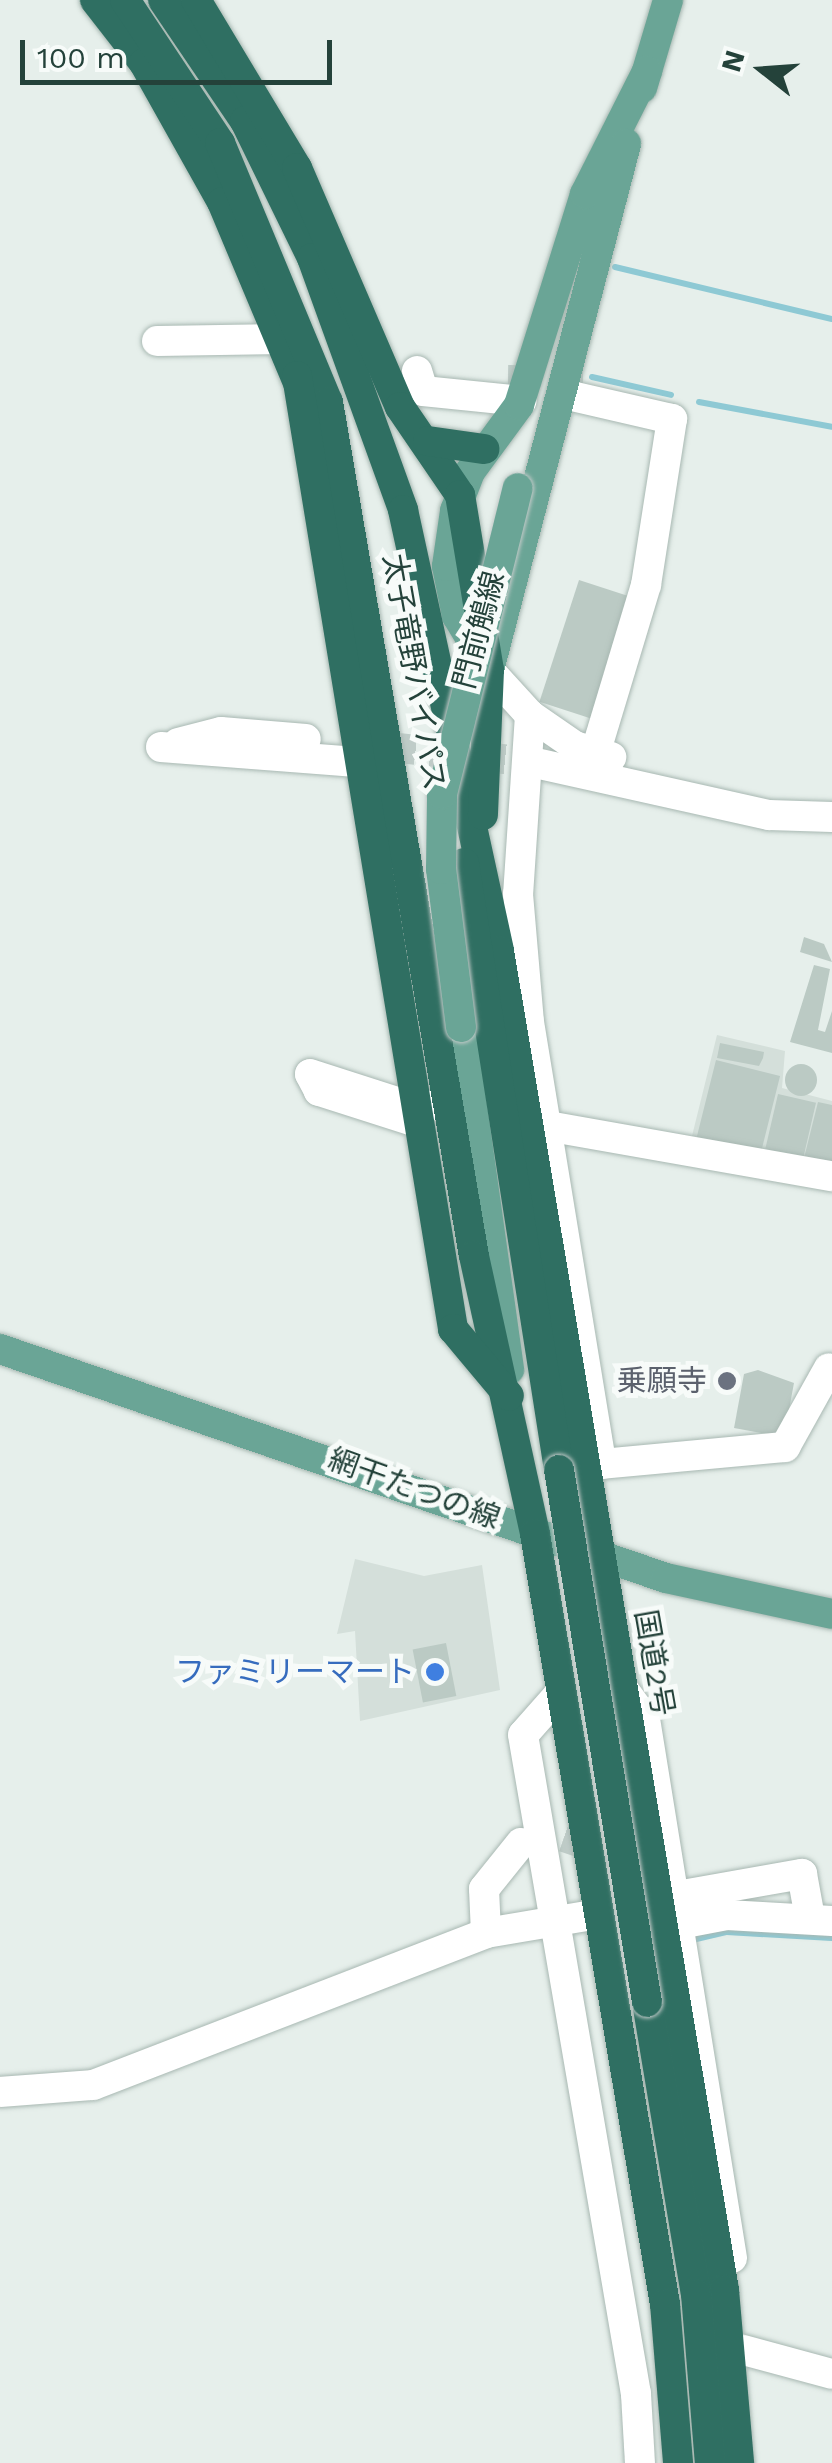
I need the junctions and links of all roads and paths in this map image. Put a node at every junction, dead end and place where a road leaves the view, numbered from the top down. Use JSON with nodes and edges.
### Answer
{"nodes":[{"id":1,"x":95,"y":0,"type":"edge"},
{"id":2,"x":125,"y":0,"type":"edge"},
{"id":3,"x":163,"y":0,"type":"edge"},
{"id":4,"x":196,"y":0,"type":"edge"},
{"id":5,"x":668,"y":0,"type":"edge"},
{"id":6,"x":648,"y":71,"type":"junction"},
{"id":7,"x":626,"y":144,"type":"junction"},
{"id":8,"x":410,"y":371,"type":"dead end"},
{"id":9,"x":297,"y":376,"type":"junction"},
{"id":10,"x":573,"y":388,"type":"junction"},
{"id":11,"x":515,"y":390,"type":"junction"},
{"id":12,"x":428,"y":440,"type":"junction"},
{"id":13,"x":484,"y":449,"type":"junction"},
{"id":14,"x":460,"y":494,"type":"junction"},
{"id":15,"x":358,"y":549,"type":"junction"},
{"id":16,"x":489,"y":670,"type":"junction"},
{"id":17,"x":530,"y":715,"type":"junction"},
{"id":18,"x":445,"y":716,"type":"junction"},
{"id":19,"x":484,"y":739,"type":"junction"},
{"id":20,"x":596,"y":751,"type":"junction"},
{"id":21,"x":350,"y":752,"type":"junction"},
{"id":22,"x":532,"y":762,"type":"tunnel mouth"},
{"id":23,"x":394,"y":764,"type":"junction"},
{"id":24,"x":680,"y":793,"type":"junction"},
{"id":25,"x":832,"y":817,"type":"edge"},
{"id":26,"x":486,"y":876,"type":"junction"},
{"id":27,"x":521,"y":1028,"type":"junction"},
{"id":28,"x":449,"y":1103,"type":"junction"},
{"id":29,"x":413,"y":1114,"type":"junction"},
{"id":30,"x":543,"y":1129,"type":"junction"},
{"id":31,"x":832,"y":1176,"type":"edge"},
{"id":32,"x":569,"y":1331,"type":"junction"},
{"id":33,"x":0,"y":1349,"type":"edge"},
{"id":34,"x":831,"y":1363,"type":"edge"},
{"id":35,"x":511,"y":1398,"type":"junction"},
{"id":36,"x":534,"y":1534,"type":"junction"},
{"id":37,"x":597,"y":1555,"type":"junction"},
{"id":38,"x":832,"y":1614,"type":"edge"},
{"id":39,"x":561,"y":1692,"type":"junction"},
{"id":40,"x":521,"y":1842,"type":"dead end"},
{"id":41,"x":598,"y":1914,"type":"junction"},
{"id":42,"x":677,"y":1915,"type":"junction"},
{"id":43,"x":821,"y":1920,"type":"edge"},
{"id":44,"x":555,"y":1922,"type":"junction"},
{"id":45,"x":486,"y":1933,"type":"junction"},
{"id":46,"x":0,"y":2092,"type":"edge"},
{"id":47,"x":743,"y":2350,"type":"junction"},
{"id":48,"x":832,"y":2374,"type":"edge"},
{"id":49,"x":640,"y":2463,"type":"edge"},
{"id":50,"x":678,"y":2463,"type":"edge"},
{"id":51,"x":710,"y":2463,"type":"edge"},
{"id":52,"x":739,"y":2463,"type":"edge"},
{"id":53,"x":747,"y":2463,"type":"edge"}],
"edges":[{"from":1,"to":9,"type":"highway"},
{"from":2,"to":15,"type":"highway","name":"太子竜野バイパス"},
{"from":3,"to":18,"type":"highway","name":"太子竜野バイパス"},
{"from":4,"to":12,"type":"highway"},
{"from":5,"to":6,"type":"main road","name":"門前鵤線"},
{"from":6,"to":7,"type":"main road","name":"門前鵤線"},
{"from":6,"to":11,"type":"main road"},
{"from":7,"to":10,"type":"main road"},
{"from":7,"to":35,"type":"main road","name":"門前鵤線","bridge":true},
{"from":8,"to":11,"type":"street"},
{"from":9,"to":15,"type":"highway"},
{"from":9,"to":21,"type":"highway"},
{"from":10,"to":16,"type":"main road"},
{"from":10,"to":20,"type":"street"},
{"from":11,"to":13,"type":"main road"},
{"from":12,"to":13,"type":"highway"},
{"from":12,"to":14,"type":"highway"},
{"from":13,"to":14,"type":"main road"},
{"from":14,"to":16,"type":"highway"},
{"from":15,"to":23,"type":"highway","name":"太子竜野バイパス"},
{"from":16,"to":17,"type":"street"},
{"from":16,"to":19,"type":"highway"},
{"from":17,"to":19,"type":"street"},
{"from":17,"to":20,"type":"street"},
{"from":17,"to":27,"type":"street"},
{"from":18,"to":26,"type":"highway","name":"太子竜野バイパス"},
{"from":18,"to":51,"type":"highway","bridge":true},
{"from":19,"to":26,"type":"highway"},
{"from":20,"to":24,"type":"street"},
{"from":21,"to":21,"type":"street"},
{"from":21,"to":23,"type":"street"},
{"from":21,"to":29,"type":"highway"},
{"from":22,"to":24,"type":"street"},
{"from":23,"to":28,"type":"highway","name":"太子竜野バイパス"},
{"from":24,"to":25,"type":"street"},
{"from":26,"to":27,"type":"highway","name":"国道2号"},
{"from":27,"to":30,"type":"highway","name":"国道2号"},
{"from":28,"to":29,"type":"street"},
{"from":28,"to":35,"type":"highway","name":"太子竜野バイパス"},
{"from":29,"to":35,"type":"highway"},
{"from":30,"to":31,"type":"street"},
{"from":30,"to":32,"type":"highway","name":"国道2号"},
{"from":32,"to":34,"type":"street"},
{"from":32,"to":37,"type":"highway","name":"国道2号"},
{"from":33,"to":36,"type":"main road","name":"網干たつの線"},
{"from":35,"to":36,"type":"highway"},
{"from":36,"to":37,"type":"main road","name":"網干たつの線"},
{"from":36,"to":39,"type":"highway"},
{"from":37,"to":38,"type":"main road","name":"網干たつの線"},
{"from":37,"to":42,"type":"highway","name":"国道2号"},
{"from":39,"to":41,"type":"highway"},
{"from":39,"to":44,"type":"street"},
{"from":40,"to":45,"type":"street"},
{"from":41,"to":44,"type":"street"},
{"from":41,"to":50,"type":"highway"},
{"from":42,"to":43,"type":"street"},
{"from":42,"to":43,"type":"street"},
{"from":42,"to":47,"type":"street"},
{"from":42,"to":52,"type":"highway","name":"国道2号"},
{"from":44,"to":45,"type":"street"},
{"from":44,"to":49,"type":"street"},
{"from":45,"to":46,"type":"street"},
{"from":47,"to":48,"type":"street"},
{"from":47,"to":53,"type":"street"}]}
